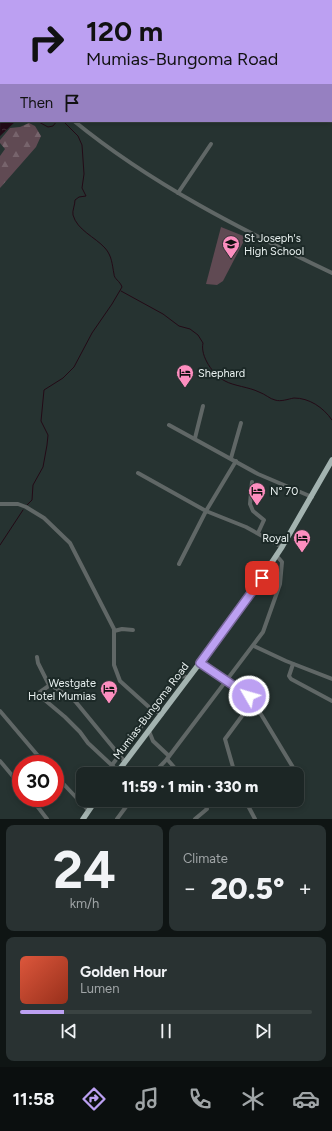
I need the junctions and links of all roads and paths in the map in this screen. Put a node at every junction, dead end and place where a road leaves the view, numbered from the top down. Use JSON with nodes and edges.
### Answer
{"nodes":[{"id":1,"x":75,"y":122,"type":"edge"},
{"id":2,"x":211,"y":144,"type":"dead end"},
{"id":3,"x":178,"y":193,"type":"junction"},
{"id":4,"x":332,"y":272,"type":"edge"},
{"id":5,"x":203,"y":406,"type":"dead end"},
{"id":6,"x":241,"y":423,"type":"dead end"},
{"id":7,"x":169,"y":425,"type":"dead end"},
{"id":8,"x":195,"y":438,"type":"junction"},
{"id":9,"x":231,"y":458,"type":"junction"},
{"id":10,"x":332,"y":460,"type":"edge"},
{"id":11,"x":236,"y":461,"type":"junction"},
{"id":12,"x":138,"y":473,"type":"dead end"},
{"id":13,"x":252,"y":482,"type":"dead end"},
{"id":14,"x":312,"y":496,"type":"junction"},
{"id":15,"x":0,"y":504,"type":"edge"},
{"id":16,"x":206,"y":511,"type":"junction"},
{"id":17,"x":258,"y":533,"type":"junction"},
{"id":18,"x":282,"y":547,"type":"junction"},
{"id":19,"x":276,"y":555,"type":"junction"},
{"id":20,"x":179,"y":564,"type":"dead end"},
{"id":21,"x":133,"y":630,"type":"dead end"},
{"id":22,"x":114,"y":631,"type":"junction"},
{"id":23,"x":254,"y":646,"type":"junction"},
{"id":24,"x":37,"y":657,"type":"dead end"},
{"id":25,"x":200,"y":663,"type":"junction"},
{"id":26,"x":293,"y":664,"type":"junction"},
{"id":27,"x":189,"y":678,"type":"junction"},
{"id":28,"x":332,"y":679,"type":"edge"},
{"id":29,"x":226,"y":681,"type":"junction"},
{"id":30,"x":50,"y":685,"type":"junction"},
{"id":31,"x":166,"y":693,"type":"junction"},
{"id":32,"x":174,"y":698,"type":"junction"},
{"id":33,"x":253,"y":701,"type":"junction"},
{"id":34,"x":332,"y":701,"type":"edge"},
{"id":35,"x":0,"y":711,"type":"edge"},
{"id":36,"x":153,"y":712,"type":"junction"},
{"id":37,"x":160,"y":716,"type":"junction"},
{"id":38,"x":144,"y":725,"type":"junction"},
{"id":39,"x":149,"y":731,"type":"junction"},
{"id":40,"x":137,"y":733,"type":"junction"},
{"id":41,"x":143,"y":739,"type":"junction"},
{"id":42,"x":129,"y":744,"type":"junction"},
{"id":43,"x":135,"y":750,"type":"junction"},
{"id":44,"x":37,"y":755,"type":"edge"},
{"id":45,"x":119,"y":756,"type":"junction"},
{"id":46,"x":168,"y":757,"type":"junction"},
{"id":47,"x":0,"y":760,"type":"edge"},
{"id":48,"x":125,"y":762,"type":"junction"},
{"id":49,"x":112,"y":766,"type":"joint"},
{"id":50,"x":121,"y":767,"type":"edge"},
{"id":51,"x":159,"y":767,"type":"edge"},
{"id":52,"x":175,"y":767,"type":"edge"},
{"id":53,"x":233,"y":767,"type":"edge"},
{"id":54,"x":293,"y":767,"type":"edge"},
{"id":55,"x":12,"y":775,"type":"edge"},
{"id":56,"x":64,"y":785,"type":"edge"},
{"id":57,"x":38,"y":807,"type":"edge"},
{"id":58,"x":90,"y":807,"type":"edge"},
{"id":59,"x":126,"y":807,"type":"edge"},
{"id":60,"x":206,"y":807,"type":"edge"},
{"id":61,"x":249,"y":807,"type":"edge"},
{"id":62,"x":88,"y":810,"type":"junction"},
{"id":63,"x":47,"y":819,"type":"edge"},
{"id":64,"x":83,"y":819,"type":"edge"},
{"id":65,"x":117,"y":819,"type":"edge"},
{"id":66,"x":195,"y":819,"type":"edge"},
{"id":67,"x":255,"y":819,"type":"edge"}],
"edges":[{"from":1,"to":3,"type":"street"},
{"from":2,"to":3,"type":"street"},
{"from":3,"to":4,"type":"street"},
{"from":5,"to":8,"type":"street"},
{"from":6,"to":9,"type":"street"},
{"from":7,"to":8,"type":"street"},
{"from":8,"to":9,"type":"street"},
{"from":9,"to":11,"type":"street"},
{"from":10,"to":14,"type":"highway","name":"Mumias-Bungoma Road"},
{"from":11,"to":14,"type":"street"},
{"from":11,"to":16,"type":"street"},
{"from":12,"to":16,"type":"street"},
{"from":13,"to":17,"type":"street"},
{"from":14,"to":18,"type":"highway","name":"Mumias-Bungoma Road"},
{"from":15,"to":22,"type":"street"},
{"from":16,"to":17,"type":"street"},
{"from":16,"to":20,"type":"street"},
{"from":17,"to":18,"type":"street"},
{"from":18,"to":19,"type":"highway","name":"Mumias-Bungoma Road"},
{"from":19,"to":23,"type":"street"},
{"from":19,"to":25,"type":"highway","name":"Mumias-Bungoma Road"},
{"from":21,"to":22,"type":"street"},
{"from":22,"to":36,"type":"street"},
{"from":23,"to":26,"type":"street"},
{"from":23,"to":29,"type":"street"},
{"from":24,"to":30,"type":"street"},
{"from":25,"to":27,"type":"highway","name":"Mumias-Bungoma Road"},
{"from":25,"to":29,"type":"street"},
{"from":26,"to":28,"type":"street"},
{"from":26,"to":34,"type":"street"},
{"from":27,"to":31,"type":"street"},
{"from":27,"to":32,"type":"highway","name":"Mumias-Bungoma Road"},
{"from":29,"to":33,"type":"street"},
{"from":29,"to":46,"type":"street"},
{"from":30,"to":45,"type":"street"},
{"from":30,"to":49,"type":"street"},
{"from":31,"to":32,"type":"street"},
{"from":31,"to":36,"type":"street"},
{"from":32,"to":37,"type":"highway","name":"Mumias-Bungoma Road"},
{"from":33,"to":53,"type":"street"},
{"from":33,"to":54,"type":"street"},
{"from":35,"to":44,"type":"street"},
{"from":36,"to":37,"type":"street"},
{"from":36,"to":38,"type":"street"},
{"from":37,"to":39,"type":"highway","name":"Mumias-Bungoma Road"},
{"from":38,"to":39,"type":"street"},
{"from":38,"to":40,"type":"street"},
{"from":39,"to":41,"type":"highway","name":"Mumias-Bungoma Road"},
{"from":39,"to":46,"type":"street"},
{"from":40,"to":41,"type":"street"},
{"from":40,"to":42,"type":"street"},
{"from":41,"to":43,"type":"highway","name":"Mumias-Bungoma Road"},
{"from":42,"to":43,"type":"street"},
{"from":42,"to":45,"type":"street"},
{"from":43,"to":48,"type":"highway","name":"Mumias-Bungoma Road"},
{"from":45,"to":48,"type":"street"},
{"from":45,"to":49,"type":"street"},
{"from":46,"to":51,"type":"street"},
{"from":46,"to":52,"type":"street"},
{"from":47,"to":55,"type":"street"},
{"from":48,"to":50,"type":"highway","name":"Mumias-Bungoma Road"},
{"from":56,"to":62,"type":"street"},
{"from":57,"to":63,"type":"street"},
{"from":58,"to":62,"type":"highway"},
{"from":59,"to":65,"type":"street"},
{"from":60,"to":66,"type":"street"},
{"from":61,"to":67,"type":"street"},
{"from":62,"to":64,"type":"highway"}]}
